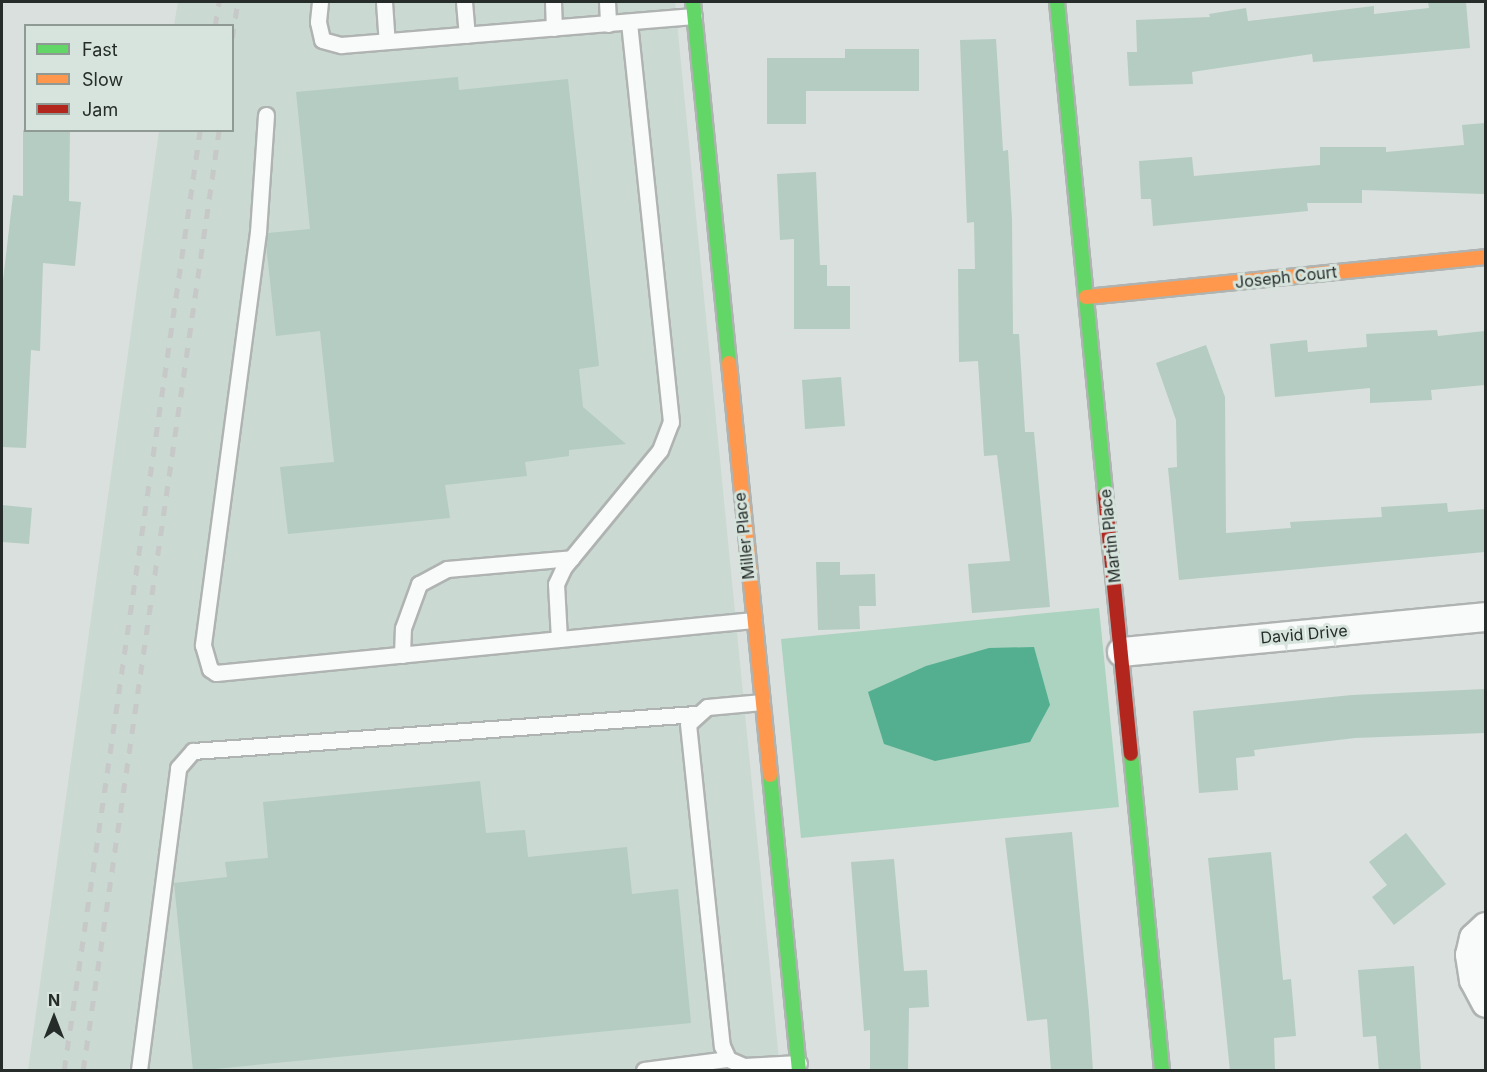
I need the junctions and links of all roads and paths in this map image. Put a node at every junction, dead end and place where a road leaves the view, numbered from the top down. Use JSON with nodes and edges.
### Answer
{"nodes":[{"id":1,"x":320,"y":2,"type":"edge"},
{"id":2,"x":384,"y":2,"type":"edge"},
{"id":3,"x":464,"y":2,"type":"edge"},
{"id":4,"x":553,"y":2,"type":"edge"},
{"id":5,"x":607,"y":2,"type":"edge"},
{"id":6,"x":1057,"y":2,"type":"edge"},
{"id":7,"x":693,"y":9,"type":"edge"},
{"id":8,"x":629,"y":22,"type":"junction"},
{"id":9,"x":608,"y":24,"type":"junction"},
{"id":10,"x":554,"y":28,"type":"junction"},
{"id":11,"x":467,"y":35,"type":"junction"},
{"id":12,"x":387,"y":42,"type":"junction"},
{"id":13,"x":266,"y":116,"type":"dead end"},
{"id":14,"x":1485,"y":257,"type":"edge"},
{"id":15,"x":1086,"y":297,"type":"junction"},
{"id":16,"x":572,"y":558,"type":"junction"},
{"id":17,"x":1485,"y":617,"type":"edge"},
{"id":18,"x":753,"y":620,"type":"junction"},
{"id":19,"x":559,"y":639,"type":"junction"},
{"id":20,"x":1122,"y":652,"type":"junction"},
{"id":21,"x":402,"y":655,"type":"junction"},
{"id":22,"x":762,"y":702,"type":"junction"},
{"id":23,"x":696,"y":714,"type":"junction"},
{"id":24,"x":1485,"y":927,"type":"edge"},
{"id":25,"x":1485,"y":1003,"type":"edge"},
{"id":26,"x":728,"y":1059,"type":"junction"},
{"id":27,"x":799,"y":1067,"type":"edge"},
{"id":28,"x":139,"y":1071,"type":"edge"},
{"id":29,"x":644,"y":1071,"type":"edge"},
{"id":30,"x":1162,"y":1071,"type":"edge"}],
"edges":[{"from":1,"to":12,"type":"lane"},
{"from":2,"to":12,"type":"lane"},
{"from":3,"to":11,"type":"lane"},
{"from":4,"to":10,"type":"lane"},
{"from":5,"to":9,"type":"lane"},
{"from":6,"to":15,"type":"street","name":"Martin Place"},
{"from":7,"to":8,"type":"lane"},
{"from":7,"to":18,"type":"street","name":"Miller Place"},
{"from":8,"to":9,"type":"lane"},
{"from":8,"to":16,"type":"lane"},
{"from":9,"to":10,"type":"lane"},
{"from":10,"to":11,"type":"lane"},
{"from":11,"to":12,"type":"lane"},
{"from":13,"to":21,"type":"lane"},
{"from":14,"to":15,"type":"street","name":"Joseph Court"},
{"from":15,"to":20,"type":"street","name":"Martin Place"},
{"from":16,"to":19,"type":"lane"},
{"from":16,"to":21,"type":"lane"},
{"from":17,"to":20,"type":"street","name":"David Drive"},
{"from":18,"to":19,"type":"lane"},
{"from":18,"to":22,"type":"street","name":"Miller Place"},
{"from":19,"to":21,"type":"lane"},
{"from":20,"to":30,"type":"street","name":"Martin Place"},
{"from":22,"to":23,"type":"lane"},
{"from":22,"to":27,"type":"street","name":"Miller Place"},
{"from":23,"to":26,"type":"lane"},
{"from":23,"to":28,"type":"lane"},
{"from":24,"to":25,"type":"street"},
{"from":26,"to":27,"type":"lane"},
{"from":26,"to":29,"type":"lane"}]}
